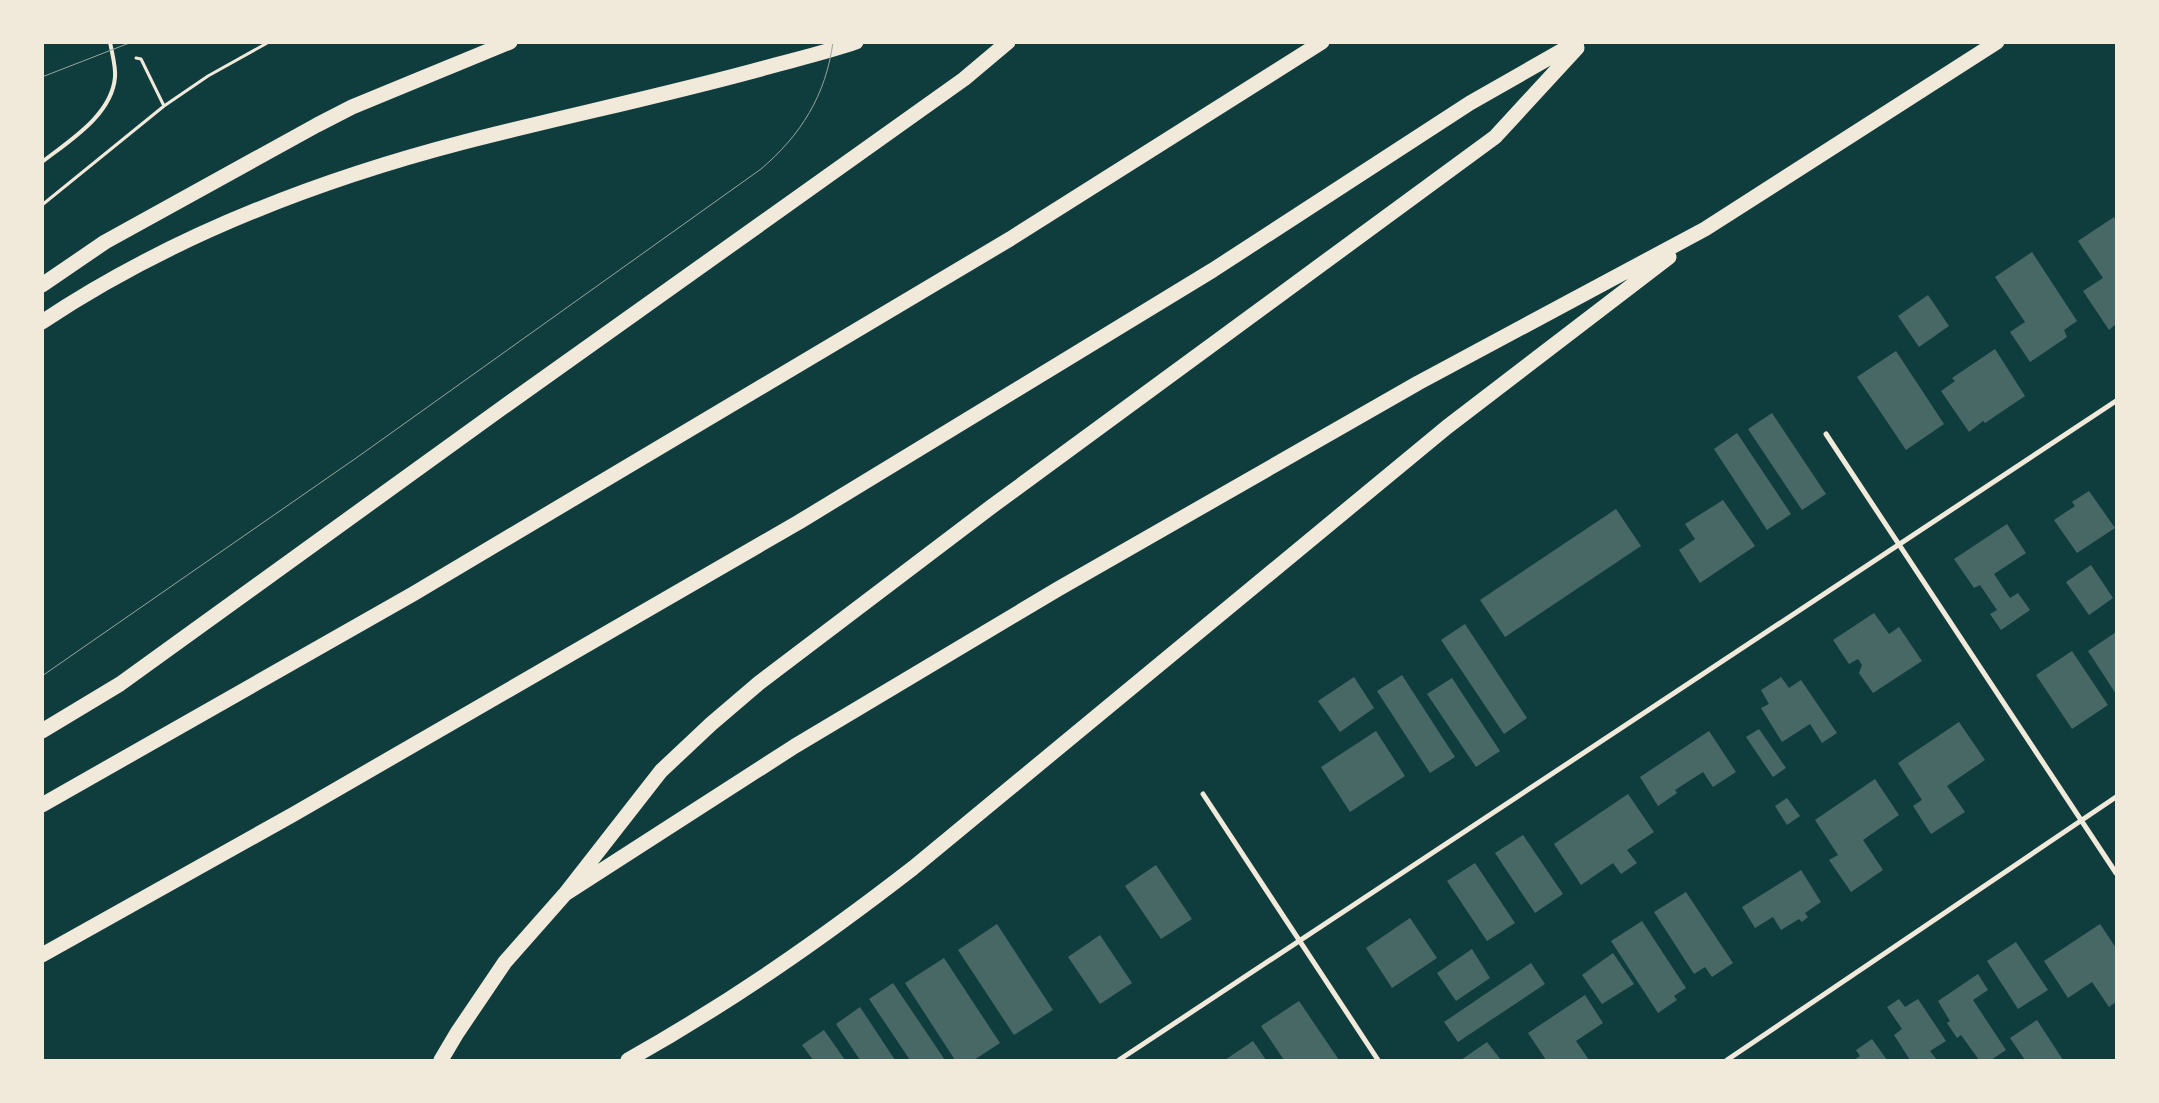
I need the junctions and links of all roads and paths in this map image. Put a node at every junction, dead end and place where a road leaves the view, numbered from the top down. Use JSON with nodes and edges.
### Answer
{"nodes":[{"id":1,"x":110,"y":42,"type":"edge"},
{"id":2,"x":269,"y":42,"type":"edge"},
{"id":3,"x":510,"y":42,"type":"edge"},
{"id":4,"x":856,"y":42,"type":"edge"},
{"id":5,"x":1008,"y":42,"type":"edge"},
{"id":6,"x":1322,"y":42,"type":"edge"},
{"id":7,"x":1577,"y":42,"type":"edge"},
{"id":8,"x":1582,"y":42,"type":"edge"},
{"id":9,"x":1997,"y":42,"type":"edge"},
{"id":10,"x":134,"y":52,"type":"dead end"},
{"id":11,"x":164,"y":106,"type":"junction"},
{"id":12,"x":42,"y":162,"type":"edge"},
{"id":13,"x":42,"y":205,"type":"edge"},
{"id":14,"x":1705,"y":229,"type":"junction"},
{"id":15,"x":42,"y":285,"type":"edge"},
{"id":16,"x":42,"y":322,"type":"edge"},
{"id":17,"x":2116,"y":401,"type":"edge"},
{"id":18,"x":1826,"y":434,"type":"dead end"},
{"id":19,"x":1899,"y":543,"type":"junction"},
{"id":20,"x":42,"y":731,"type":"edge"},
{"id":21,"x":1203,"y":794,"type":"dead end"},
{"id":22,"x":2116,"y":797,"type":"edge"},
{"id":23,"x":42,"y":805,"type":"edge"},
{"id":24,"x":2081,"y":820,"type":"junction"},
{"id":25,"x":2116,"y":873,"type":"edge"},
{"id":26,"x":565,"y":894,"type":"junction"},
{"id":27,"x":1300,"y":940,"type":"junction"},
{"id":28,"x":42,"y":955,"type":"edge"},
{"id":29,"x":441,"y":1060,"type":"edge"},
{"id":30,"x":628,"y":1060,"type":"edge"},
{"id":31,"x":1119,"y":1060,"type":"edge"},
{"id":32,"x":1378,"y":1060,"type":"edge"},
{"id":33,"x":1727,"y":1060,"type":"edge"}],
"edges":[{"from":1,"to":12,"type":"lane"},
{"from":2,"to":11,"type":"path"},
{"from":3,"to":15,"type":"highway"},
{"from":4,"to":16,"type":"highway"},
{"from":5,"to":20,"type":"highway"},
{"from":6,"to":23,"type":"highway"},
{"from":7,"to":28,"type":"highway"},
{"from":8,"to":26,"type":"highway"},
{"from":9,"to":14,"type":"highway"},
{"from":10,"to":11,"type":"path"},
{"from":11,"to":13,"type":"path"},
{"from":14,"to":26,"type":"highway"},
{"from":14,"to":30,"type":"highway"},
{"from":17,"to":19,"type":"street"},
{"from":18,"to":19,"type":"street"},
{"from":19,"to":24,"type":"street"},
{"from":19,"to":27,"type":"street"},
{"from":21,"to":27,"type":"street"},
{"from":22,"to":24,"type":"street"},
{"from":24,"to":25,"type":"street"},
{"from":24,"to":33,"type":"street"},
{"from":26,"to":29,"type":"highway"},
{"from":27,"to":31,"type":"street"},
{"from":27,"to":32,"type":"street"}]}
